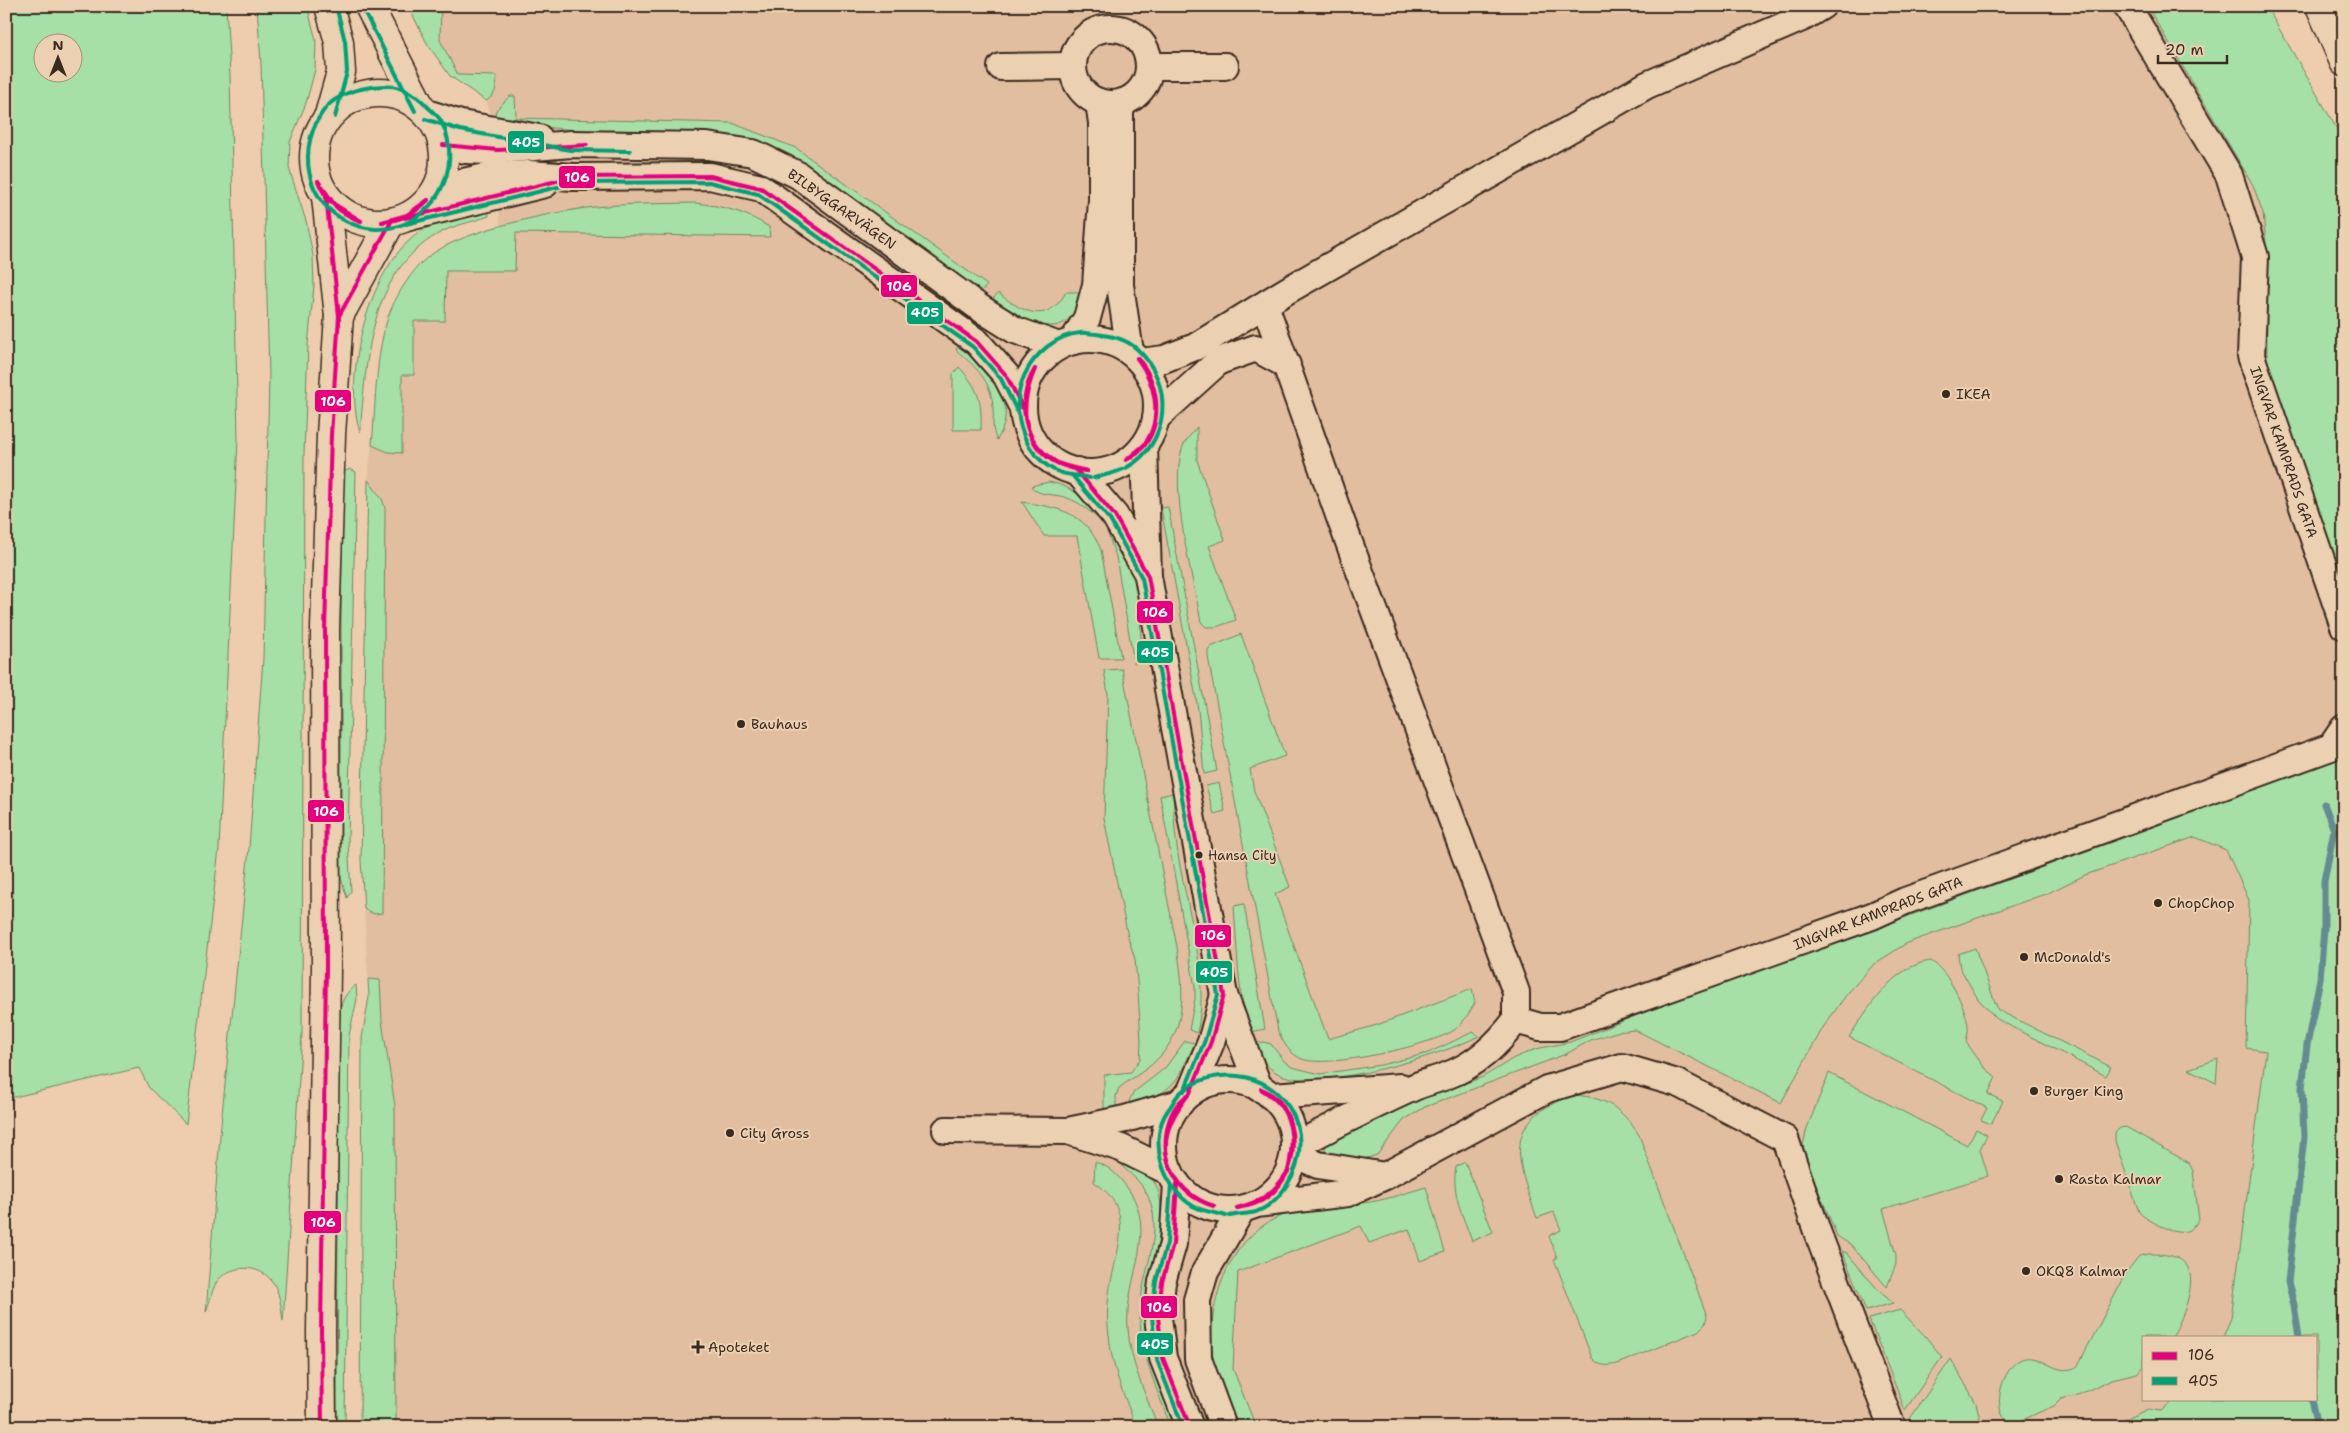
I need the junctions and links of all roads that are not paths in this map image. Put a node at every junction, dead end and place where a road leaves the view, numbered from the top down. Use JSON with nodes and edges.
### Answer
{"nodes":[{"id":1,"x":329,"y":6,"type":"edge"},
{"id":2,"x":369,"y":6,"type":"edge"},
{"id":3,"x":1822,"y":6,"type":"edge"},
{"id":4,"x":2127,"y":6,"type":"edge"},
{"id":5,"x":2322,"y":6,"type":"edge"},
{"id":6,"x":1111,"y":17,"type":"edge"},
{"id":7,"x":2344,"y":35,"type":"edge"},
{"id":8,"x":2344,"y":62,"type":"edge"},
{"id":9,"x":1001,"y":66,"type":"dead end"},
{"id":10,"x":1073,"y":66,"type":"junction"},
{"id":11,"x":1149,"y":66,"type":"junction"},
{"id":12,"x":1225,"y":66,"type":"dead end"},
{"id":13,"x":1111,"y":102,"type":"junction"},
{"id":14,"x":424,"y":110,"type":"junction"},
{"id":15,"x":329,"y":115,"type":"junction"},
{"id":16,"x":571,"y":144,"type":"junction"},
{"id":17,"x":443,"y":145,"type":"junction"},
{"id":18,"x":573,"y":177,"type":"junction"},
{"id":19,"x":437,"y":188,"type":"junction"},
{"id":20,"x":326,"y":197,"type":"junction"},
{"id":21,"x":398,"y":220,"type":"junction"},
{"id":22,"x":1265,"y":305,"type":"junction"},
{"id":23,"x":339,"y":316,"type":"junction"},
{"id":24,"x":1066,"y":344,"type":"junction"},
{"id":25,"x":1135,"y":357,"type":"junction"},
{"id":26,"x":1287,"y":365,"type":"junction"},
{"id":27,"x":1023,"y":408,"type":"junction"},
{"id":28,"x":1156,"y":418,"type":"junction"},
{"id":29,"x":1144,"y":446,"type":"junction"},
{"id":30,"x":1077,"y":471,"type":"junction"},
{"id":31,"x":1148,"y":576,"type":"junction"},
{"id":32,"x":2344,"y":626,"type":"edge"},
{"id":33,"x":2344,"y":728,"type":"edge"},
{"id":34,"x":1224,"y":995,"type":"junction"},
{"id":35,"x":1516,"y":1020,"type":"junction"},
{"id":36,"x":1417,"y":1085,"type":"junction"},
{"id":37,"x":1265,"y":1092,"type":"junction"},
{"id":38,"x":1185,"y":1098,"type":"junction"},
{"id":39,"x":946,"y":1130,"type":"dead end"},
{"id":40,"x":1068,"y":1131,"type":"junction"},
{"id":41,"x":1294,"y":1151,"type":"junction"},
{"id":42,"x":1385,"y":1176,"type":"junction"},
{"id":43,"x":1174,"y":1178,"type":"junction"},
{"id":44,"x":1249,"y":1206,"type":"junction"},
{"id":45,"x":322,"y":1427,"type":"edge"},
{"id":46,"x":1190,"y":1427,"type":"edge"},
{"id":47,"x":1223,"y":1427,"type":"edge"},
{"id":48,"x":1892,"y":1427,"type":"edge"}],
"edges":[{"from":1,"to":15,"type":"main road"},
{"from":2,"to":14,"type":"main road"},
{"from":3,"to":22,"type":"street"},
{"from":4,"to":32,"type":"street","name":"INGVAR KAMPRADS GATA"},
{"from":5,"to":7,"type":"main road"},
{"from":5,"to":8,"type":"main road"},
{"from":6,"to":10,"type":"street"},
{"from":6,"to":11,"type":"street"},
{"from":9,"to":10,"type":"street"},
{"from":10,"to":13,"type":"street"},
{"from":11,"to":12,"type":"street"},
{"from":11,"to":13,"type":"street"},
{"from":13,"to":24,"type":"street"},
{"from":13,"to":25,"type":"street"},
{"from":14,"to":15,"type":"main road"},
{"from":14,"to":16,"type":"street","name":"BILBYGGARVÄGEN"},
{"from":14,"to":17,"type":"main road"},
{"from":15,"to":20,"type":"main road"},
{"from":16,"to":17,"type":"street","name":"BILBYGGARVÄGEN"},
{"from":16,"to":24,"type":"street","name":"BILBYGGARVÄGEN"},
{"from":17,"to":19,"type":"main road"},
{"from":18,"to":19,"type":"street","name":"BILBYGGARVÄGEN"},
{"from":18,"to":21,"type":"street","name":"BILBYGGARVÄGEN"},
{"from":18,"to":27,"type":"street","name":"BILBYGGARVÄGEN"},
{"from":19,"to":21,"type":"main road"},
{"from":20,"to":21,"type":"main road"},
{"from":20,"to":23,"type":"main road"},
{"from":21,"to":23,"type":"main road"},
{"from":22,"to":25,"type":"street"},
{"from":22,"to":26,"type":"street"},
{"from":23,"to":45,"type":"main road"},
{"from":24,"to":25,"type":"street"},
{"from":24,"to":27,"type":"street"},
{"from":25,"to":28,"type":"street"},
{"from":26,"to":28,"type":"street"},
{"from":26,"to":35,"type":"street"},
{"from":27,"to":30,"type":"street"},
{"from":28,"to":29,"type":"street"},
{"from":29,"to":30,"type":"street"},
{"from":29,"to":31,"type":"street"},
{"from":30,"to":31,"type":"street"},
{"from":31,"to":34,"type":"street"},
{"from":33,"to":35,"type":"street","name":"INGVAR KAMPRADS GATA"},
{"from":34,"to":37,"type":"street"},
{"from":34,"to":38,"type":"street"},
{"from":35,"to":36,"type":"street"},
{"from":36,"to":37,"type":"street"},
{"from":36,"to":41,"type":"street"},
{"from":37,"to":38,"type":"street"},
{"from":37,"to":41,"type":"street"},
{"from":38,"to":40,"type":"street"},
{"from":38,"to":43,"type":"street"},
{"from":39,"to":40,"type":"street"},
{"from":40,"to":43,"type":"street"},
{"from":41,"to":42,"type":"street"},
{"from":41,"to":44,"type":"street"},
{"from":42,"to":44,"type":"street"},
{"from":42,"to":48,"type":"street"},
{"from":43,"to":44,"type":"street"},
{"from":43,"to":46,"type":"street"},
{"from":44,"to":47,"type":"street"}]}
